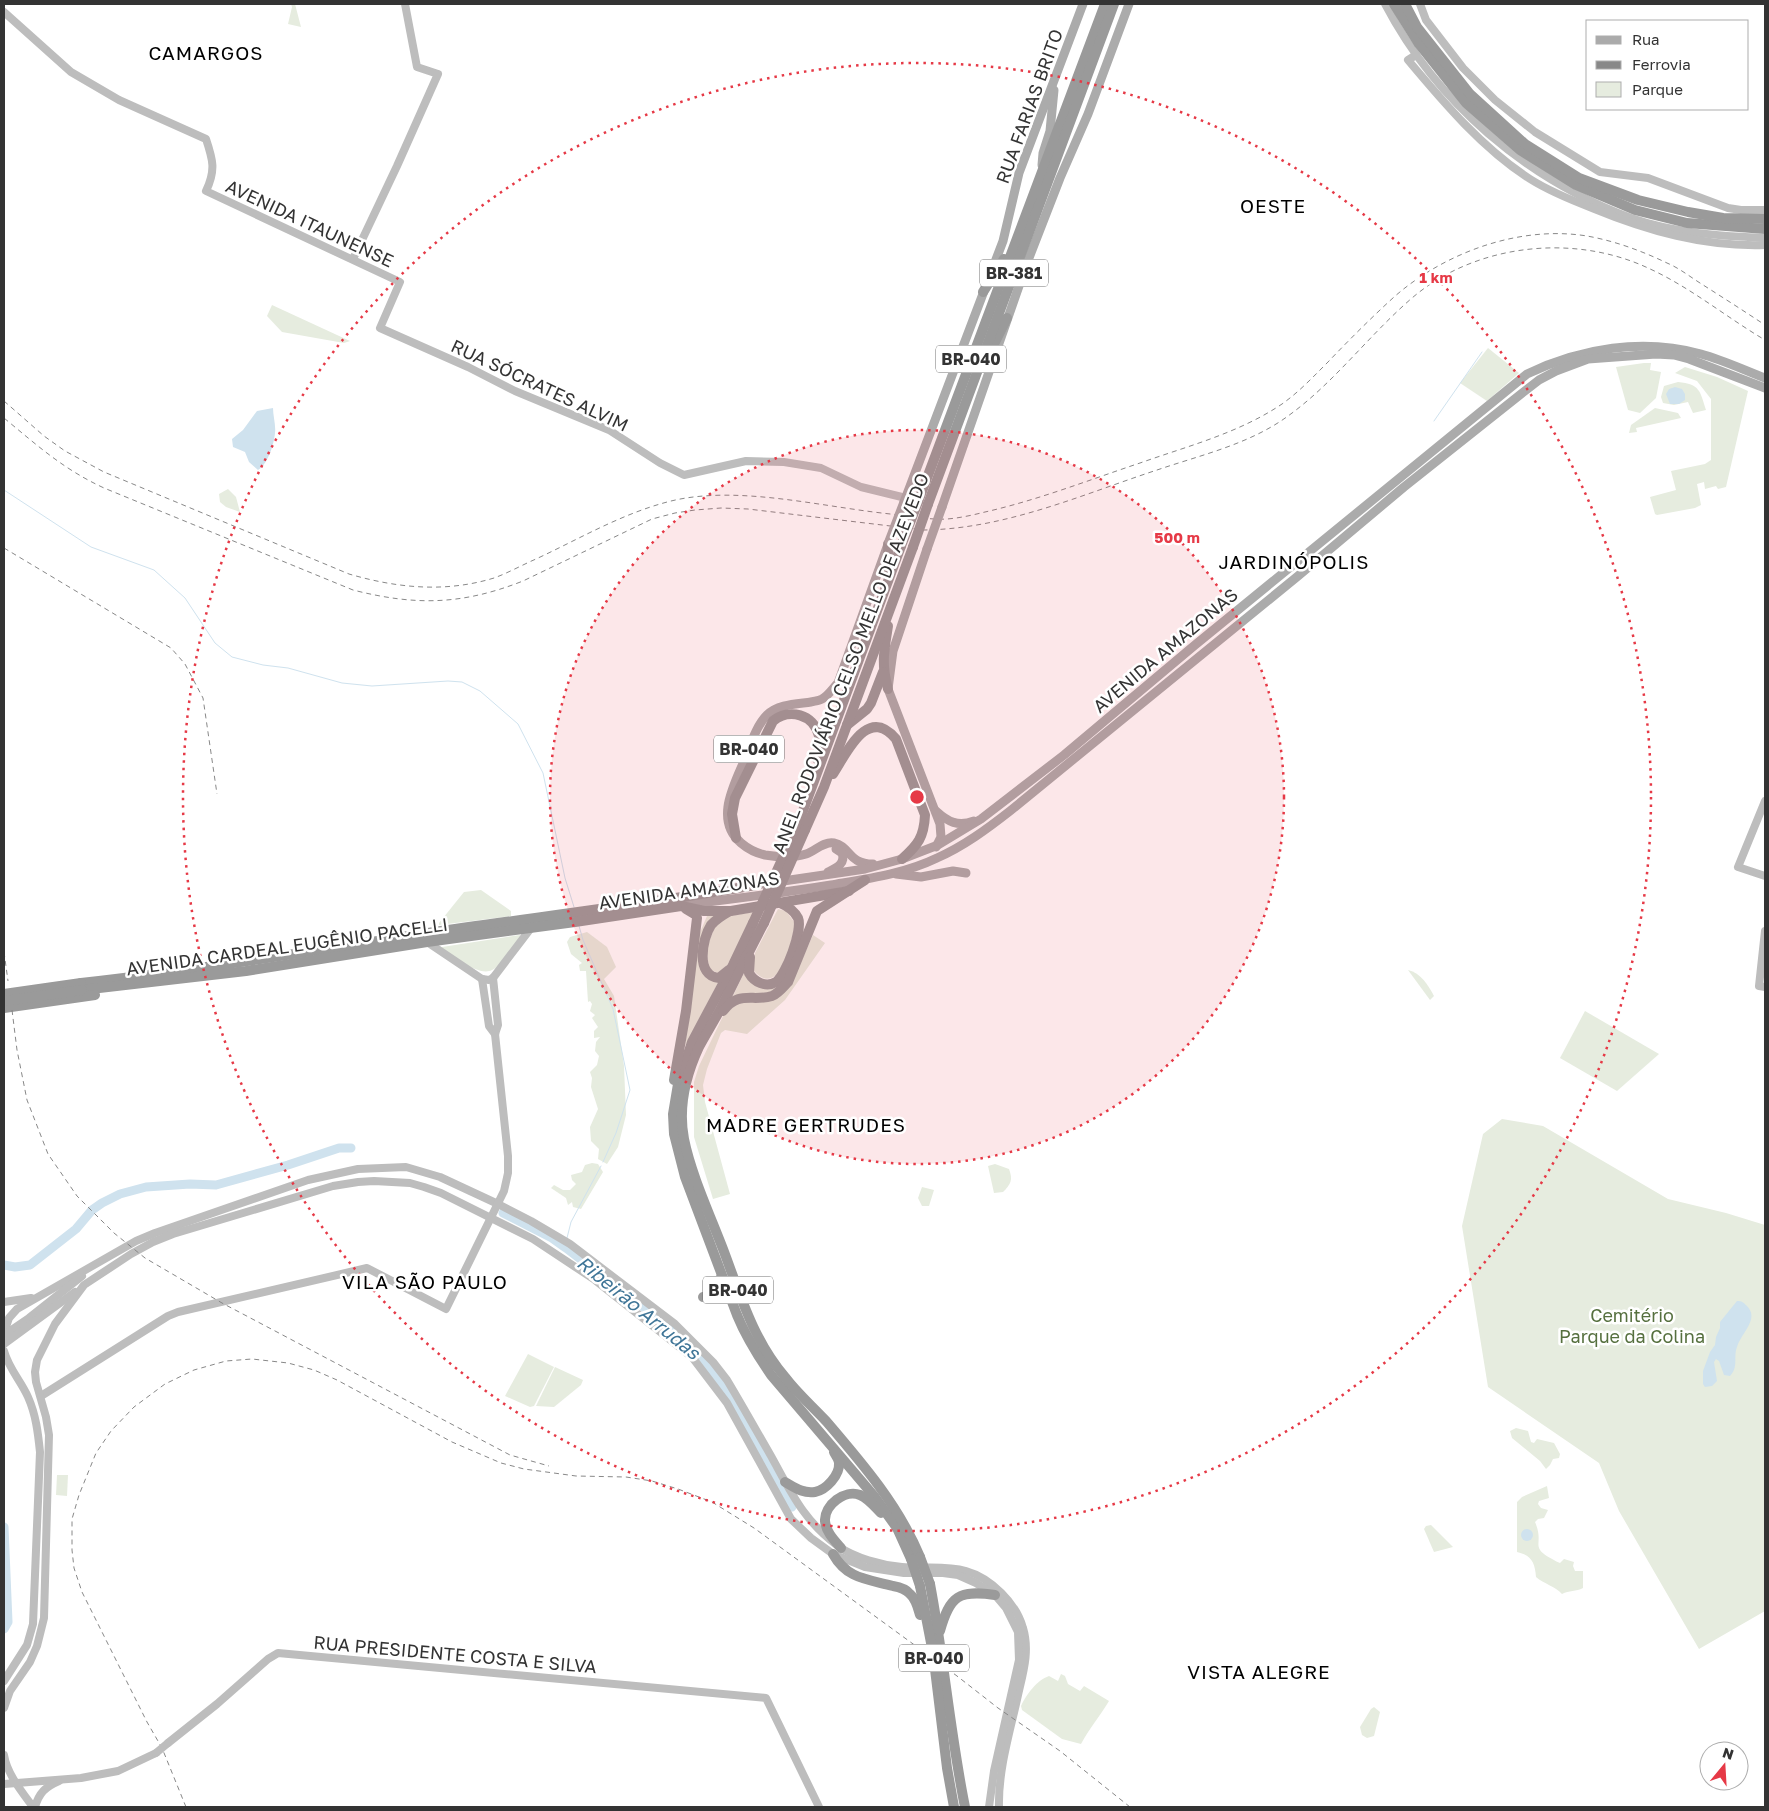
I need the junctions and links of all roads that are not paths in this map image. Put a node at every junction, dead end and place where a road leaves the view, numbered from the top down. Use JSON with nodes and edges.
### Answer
{"nodes":[{"id":1,"x":406,"y":4,"type":"edge"},
{"id":2,"x":1083,"y":4,"type":"edge"},
{"id":3,"x":1104,"y":4,"type":"edge"},
{"id":4,"x":1114,"y":4,"type":"edge"},
{"id":5,"x":1119,"y":4,"type":"edge"},
{"id":6,"x":1129,"y":4,"type":"edge"},
{"id":7,"x":1385,"y":4,"type":"edge"},
{"id":8,"x":1394,"y":4,"type":"edge"},
{"id":9,"x":1405,"y":4,"type":"edge"},
{"id":10,"x":1420,"y":4,"type":"edge"},
{"id":11,"x":4,"y":12,"type":"edge"},
{"id":12,"x":1101,"y":22,"type":"junction"},
{"id":13,"x":1416,"y":55,"type":"junction"},
{"id":14,"x":1056,"y":77,"type":"junction"},
{"id":15,"x":1055,"y":162,"type":"joint"},
{"id":16,"x":1041,"y":173,"type":"junction"},
{"id":17,"x":1765,"y":210,"type":"edge"},
{"id":18,"x":1765,"y":220,"type":"edge"},
{"id":19,"x":1765,"y":230,"type":"edge"},
{"id":20,"x":1765,"y":238,"type":"edge"},
{"id":21,"x":1016,"y":241,"type":"junction"},
{"id":22,"x":1765,"y":245,"type":"edge"},
{"id":23,"x":352,"y":259,"type":"junction"},
{"id":24,"x":983,"y":292,"type":"junction"},
{"id":25,"x":1007,"y":318,"type":"junction"},
{"id":26,"x":380,"y":328,"type":"joint"},
{"id":27,"x":1765,"y":378,"type":"edge"},
{"id":28,"x":973,"y":383,"type":"junction"},
{"id":29,"x":1765,"y":388,"type":"edge"},
{"id":30,"x":905,"y":500,"type":"junction"},
{"id":31,"x":888,"y":543,"type":"junction"},
{"id":32,"x":889,"y":578,"type":"junction"},
{"id":33,"x":892,"y":602,"type":"junction"},
{"id":34,"x":883,"y":672,"type":"junction"},
{"id":35,"x":888,"y":689,"type":"junction"},
{"id":36,"x":846,"y":726,"type":"junction"},
{"id":37,"x":1025,"y":786,"type":"junction"},
{"id":38,"x":824,"y":787,"type":"junction"},
{"id":39,"x":811,"y":790,"type":"junction"},
{"id":40,"x":1029,"y":796,"type":"junction"},
{"id":41,"x":1765,"y":801,"type":"edge"},
{"id":42,"x":936,"y":812,"type":"junction"},
{"id":43,"x":981,"y":819,"type":"junction"},
{"id":44,"x":801,"y":829,"type":"junction"},
{"id":45,"x":736,"y":838,"type":"junction"},
{"id":46,"x":824,"y":845,"type":"junction"},
{"id":47,"x":938,"y":845,"type":"junction"},
{"id":48,"x":902,"y":859,"type":"junction"},
{"id":49,"x":881,"y":864,"type":"junction"},
{"id":50,"x":911,"y":868,"type":"junction"},
{"id":51,"x":893,"y":873,"type":"junction"},
{"id":52,"x":966,"y":873,"type":"dead end"},
{"id":53,"x":818,"y":876,"type":"junction"},
{"id":54,"x":1765,"y":876,"type":"edge"},
{"id":55,"x":865,"y":880,"type":"junction"},
{"id":56,"x":756,"y":885,"type":"joint"},
{"id":57,"x":849,"y":891,"type":"junction"},
{"id":58,"x":780,"y":903,"type":"junction"},
{"id":59,"x":681,"y":906,"type":"junction"},
{"id":60,"x":731,"y":911,"type":"junction"},
{"id":61,"x":587,"y":916,"type":"junction"},
{"id":62,"x":574,"y":918,"type":"junction"},
{"id":63,"x":759,"y":925,"type":"junction"},
{"id":64,"x":531,"y":928,"type":"junction"},
{"id":65,"x":1765,"y":931,"type":"edge"},
{"id":66,"x":426,"y":942,"type":"junction"},
{"id":67,"x":733,"y":965,"type":"junction"},
{"id":68,"x":125,"y":973,"type":"joint"},
{"id":69,"x":186,"y":974,"type":"junction"},
{"id":70,"x":492,"y":978,"type":"junction"},
{"id":71,"x":482,"y":979,"type":"junction"},
{"id":72,"x":81,"y":987,"type":"junction"},
{"id":73,"x":1762,"y":987,"type":"edge"},
{"id":74,"x":4,"y":989,"type":"edge"},
{"id":75,"x":4,"y":994,"type":"edge"},
{"id":76,"x":4,"y":1001,"type":"edge"},
{"id":77,"x":4,"y":1008,"type":"edge"},
{"id":78,"x":711,"y":1028,"type":"junction"},
{"id":79,"x":495,"y":1034,"type":"junction"},
{"id":80,"x":673,"y":1114,"type":"junction"},
{"id":81,"x":350,"y":1170,"type":"junction"},
{"id":82,"x":313,"y":1179,"type":"junction"},
{"id":83,"x":333,"y":1186,"type":"junction"},
{"id":84,"x":498,"y":1204,"type":"junction"},
{"id":85,"x":491,"y":1218,"type":"junction"},
{"id":86,"x":99,"y":1262,"type":"junction"},
{"id":87,"x":720,"y":1271,"type":"junction"},
{"id":88,"x":84,"y":1285,"type":"junction"},
{"id":89,"x":35,"y":1297,"type":"junction"},
{"id":90,"x":704,"y":1297,"type":"dead end"},
{"id":91,"x":4,"y":1302,"type":"edge"},
{"id":92,"x":31,"y":1321,"type":"junction"},
{"id":93,"x":4,"y":1334,"type":"edge"},
{"id":94,"x":4,"y":1344,"type":"edge"},
{"id":95,"x":4,"y":1351,"type":"edge"},
{"id":96,"x":708,"y":1367,"type":"junction"},
{"id":97,"x":41,"y":1396,"type":"junction"},
{"id":98,"x":824,"y":1437,"type":"junction"},
{"id":99,"x":785,"y":1482,"type":"junction"},
{"id":100,"x":897,"y":1528,"type":"junction"},
{"id":101,"x":837,"y":1551,"type":"junction"},
{"id":102,"x":916,"y":1558,"type":"junction"},
{"id":103,"x":925,"y":1585,"type":"junction"},
{"id":104,"x":995,"y":1595,"type":"junction"},
{"id":105,"x":939,"y":1635,"type":"junction"},
{"id":106,"x":933,"y":1653,"type":"junction"},
{"id":107,"x":4,"y":1681,"type":"edge"},
{"id":108,"x":4,"y":1708,"type":"edge"},
{"id":109,"x":4,"y":1755,"type":"edge"},
{"id":110,"x":63,"y":1779,"type":"junction"},
{"id":111,"x":16,"y":1782,"type":"junction"},
{"id":112,"x":4,"y":1784,"type":"edge"},
{"id":113,"x":34,"y":1807,"type":"edge"},
{"id":114,"x":819,"y":1807,"type":"edge"},
{"id":115,"x":954,"y":1807,"type":"edge"},
{"id":116,"x":965,"y":1807,"type":"edge"},
{"id":117,"x":989,"y":1807,"type":"edge"},
{"id":118,"x":998,"y":1807,"type":"edge"}],
"edges":[{"from":1,"to":23,"type":"street"},
{"from":2,"to":14,"type":"main road","name":"RUA FARIAS BRITO"},
{"from":3,"to":12,"type":"highway","name":"ANEL RODOVIÁRIO CELSO MELLO DE AZEVEDO","number":"BR-040"},
{"from":4,"to":12,"type":"highway","name":"ANEL RODOVIÁRIO CELSO MELLO DE AZEVEDO","number":"BR-040"},
{"from":5,"to":12,"type":"main road"},
{"from":6,"to":25,"type":"main road","name":"ANEL RODOVIÁRIO CELSO MELLO DE AZEVEDO"},
{"from":7,"to":13,"type":"street"},
{"from":8,"to":19,"type":"highway"},
{"from":9,"to":18,"type":"highway"},
{"from":10,"to":17,"type":"street"},
{"from":11,"to":23,"type":"street","name":"AVENIDA ITAUNENSE"},
{"from":12,"to":15,"type":"highway","name":"ANEL RODOVIÁRIO CELSO MELLO DE AZEVEDO","number":"BR-040"},
{"from":12,"to":16,"type":"highway","name":"ANEL RODOVIÁRIO CELSO MELLO DE AZEVEDO","number":"BR-040"},
{"from":13,"to":20,"type":"street"},
{"from":13,"to":22,"type":"street"},
{"from":14,"to":16,"type":"main road"},
{"from":14,"to":24,"type":"main road","name":"RUA FARIAS BRITO"},
{"from":15,"to":28,"type":"highway","name":"ANEL RODOVIÁRIO CELSO MELLO DE AZEVEDO","number":"BR-381"},
{"from":16,"to":21,"type":"highway","name":"ANEL RODOVIÁRIO CELSO MELLO DE AZEVEDO","number":"BR-040"},
{"from":21,"to":24,"type":"highway"},
{"from":21,"to":32,"type":"highway","name":"ANEL RODOVIÁRIO CELSO MELLO DE AZEVEDO","number":"BR-040","bridge":true},
{"from":23,"to":26,"type":"street","name":"AVENIDA ITAUNENSE"},
{"from":24,"to":30,"type":"main road","name":"RUA FARIAS BRITO"},
{"from":25,"to":28,"type":"highway"},
{"from":25,"to":35,"type":"main road","name":"ANEL RODOVIÁRIO CELSO MELLO DE AZEVEDO","bridge":true},
{"from":26,"to":30,"type":"street","name":"RUA SÓCRATES ALVIM"},
{"from":27,"to":37,"type":"main road","name":"AVENIDA AMAZONAS"},
{"from":28,"to":33,"type":"highway","name":"ANEL RODOVIÁRIO CELSO MELLO DE AZEVEDO","number":"BR-040","bridge":true},
{"from":29,"to":40,"type":"main road","name":"AVENIDA AMAZONAS"},
{"from":30,"to":31,"type":"main road","name":"RUA FARIAS BRITO","bridge":true},
{"from":31,"to":32,"type":"highway"},
{"from":31,"to":45,"type":"main road","number":"BR-040"},
{"from":32,"to":39,"type":"highway","name":"ANEL RODOVIÁRIO CELSO MELLO DE AZEVEDO","number":"BR-040"},
{"from":33,"to":34,"type":"highway"},
{"from":33,"to":36,"type":"highway","name":"ANEL RODOVIÁRIO CELSO MELLO DE AZEVEDO","number":"BR-040"},
{"from":34,"to":35,"type":"highway"},
{"from":34,"to":36,"type":"highway"},
{"from":35,"to":42,"type":"main road"},
{"from":36,"to":38,"type":"highway","name":"ANEL RODOVIÁRIO CELSO MELLO DE AZEVEDO","number":"BR-040"},
{"from":37,"to":40,"type":"main road"},
{"from":37,"to":43,"type":"main road","name":"AVENIDA AMAZONAS"},
{"from":38,"to":44,"type":"highway","name":"ANEL RODOVIÁRIO CELSO MELLO DE AZEVEDO","number":"BR-040"},
{"from":38,"to":48,"type":"highway"},
{"from":39,"to":44,"type":"highway","name":"ANEL RODOVIÁRIO CELSO MELLO DE AZEVEDO","number":"BR-040"},
{"from":39,"to":45,"type":"highway"},
{"from":40,"to":50,"type":"main road","name":"AVENIDA AMAZONAS"},
{"from":41,"to":54,"type":"street"},
{"from":42,"to":43,"type":"main road"},
{"from":42,"to":47,"type":"main road"},
{"from":43,"to":47,"type":"main road","name":"AVENIDA AMAZONAS"},
{"from":44,"to":63,"type":"highway","name":"ANEL RODOVIÁRIO CELSO MELLO DE AZEVEDO","number":"BR-040","bridge":true},
{"from":45,"to":46,"type":"main road"},
{"from":46,"to":49,"type":"main road"},
{"from":46,"to":53,"type":"main road"},
{"from":47,"to":48,"type":"main road","name":"AVENIDA AMAZONAS"},
{"from":47,"to":50,"type":"main road"},
{"from":48,"to":49,"type":"main road","name":"AVENIDA AMAZONAS"},
{"from":49,"to":53,"type":"main road","name":"AVENIDA AMAZONAS"},
{"from":50,"to":51,"type":"main road","name":"AVENIDA AMAZONAS"},
{"from":51,"to":52,"type":"main road"},
{"from":51,"to":55,"type":"main road","name":"AVENIDA AMAZONAS"},
{"from":53,"to":56,"type":"main road","name":"AVENIDA AMAZONAS"},
{"from":55,"to":57,"type":"highway"},
{"from":55,"to":59,"type":"main road","name":"AVENIDA AMAZONAS"},
{"from":56,"to":61,"type":"highway","name":"AVENIDA AMAZONAS"},
{"from":57,"to":58,"type":"highway"},
{"from":57,"to":78,"type":"highway"},
{"from":58,"to":60,"type":"highway"},
{"from":58,"to":63,"type":"highway"},
{"from":59,"to":60,"type":"highway"},
{"from":59,"to":61,"type":"highway","name":"AVENIDA AMAZONAS"},
{"from":59,"to":80,"type":"highway"},
{"from":60,"to":67,"type":"highway"},
{"from":61,"to":62,"type":"highway","name":"AVENIDA AMAZONAS"},
{"from":62,"to":64,"type":"highway","name":"AVENIDA CARDEAL EUGÊNIO PACELLI"},
{"from":62,"to":69,"type":"highway","name":"AVENIDA CARDEAL EUGÊNIO PACELLI"},
{"from":63,"to":67,"type":"highway","name":"ANEL RODOVIÁRIO CELSO MELLO DE AZEVEDO","number":"BR-040"},
{"from":63,"to":78,"type":"highway","name":"ANEL RODOVIÁRIO CELSO MELLO DE AZEVEDO","number":"BR-040"},
{"from":64,"to":66,"type":"highway","name":"AVENIDA CARDEAL EUGÊNIO PACELLI"},
{"from":64,"to":70,"type":"street"},
{"from":65,"to":73,"type":"street"},
{"from":66,"to":69,"type":"highway","name":"AVENIDA CARDEAL EUGÊNIO PACELLI"},
{"from":66,"to":71,"type":"street"},
{"from":67,"to":80,"type":"highway","name":"ANEL RODOVIÁRIO CELSO MELLO DE AZEVEDO","number":"BR-040"},
{"from":68,"to":69,"type":"highway"},
{"from":68,"to":74,"type":"street","name":"AVENIDA CARDEAL EUGÊNIO PACELLI"},
{"from":69,"to":72,"type":"highway","name":"AVENIDA CARDEAL EUGÊNIO PACELLI"},
{"from":69,"to":77,"type":"highway"},
{"from":70,"to":71,"type":"street"},
{"from":70,"to":79,"type":"street"},
{"from":71,"to":79,"type":"street"},
{"from":72,"to":75,"type":"highway","name":"AVENIDA CARDEAL EUGÊNIO PACELLI","bridge":true},
{"from":72,"to":76,"type":"highway","name":"AVENIDA CARDEAL EUGÊNIO PACELLI","bridge":true},
{"from":78,"to":102,"type":"highway","name":"ANEL RODOVIÁRIO CELSO MELLO DE AZEVEDO","number":"BR-040"},
{"from":79,"to":84,"type":"street"},
{"from":80,"to":87,"type":"highway","name":"ANEL RODOVIÁRIO CELSO MELLO DE AZEVEDO","number":"BR-040"},
{"from":81,"to":82,"type":"street"},
{"from":81,"to":83,"type":"street"},
{"from":81,"to":84,"type":"street"},
{"from":82,"to":83,"type":"street"},
{"from":82,"to":86,"type":"street"},
{"from":83,"to":85,"type":"street"},
{"from":83,"to":88,"type":"street"},
{"from":84,"to":85,"type":"street"},
{"from":84,"to":96,"type":"street"},
{"from":85,"to":96,"type":"street"},
{"from":85,"to":97,"type":"street"},
{"from":86,"to":89,"type":"street"},
{"from":86,"to":92,"type":"street"},
{"from":87,"to":90,"type":"highway"},
{"from":87,"to":98,"type":"highway","name":"ANEL RODOVIÁRIO CELSO MELLO DE AZEVEDO","number":"BR-040"},
{"from":88,"to":92,"type":"street"},
{"from":88,"to":97,"type":"street"},
{"from":89,"to":91,"type":"street"},
{"from":89,"to":93,"type":"street"},
{"from":92,"to":93,"type":"street"},
{"from":92,"to":94,"type":"street"},
{"from":95,"to":107,"type":"street"},
{"from":96,"to":99,"type":"street"},
{"from":96,"to":101,"type":"street"},
{"from":97,"to":108,"type":"street"},
{"from":98,"to":99,"type":"highway"},
{"from":98,"to":100,"type":"highway","name":"ANEL RODOVIÁRIO CELSO MELLO DE AZEVEDO","number":"BR-040"},
{"from":99,"to":101,"type":"street"},
{"from":100,"to":101,"type":"highway"},
{"from":100,"to":102,"type":"highway","name":"ANEL RODOVIÁRIO CELSO MELLO DE AZEVEDO","number":"BR-040"},
{"from":101,"to":104,"type":"street"},
{"from":101,"to":106,"type":"highway"},
{"from":101,"to":118,"type":"street"},
{"from":102,"to":103,"type":"highway","name":"ANEL RODOVIÁRIO CELSO MELLO DE AZEVEDO","number":"BR-040","bridge":true},
{"from":103,"to":105,"type":"highway","name":"ANEL RODOVIÁRIO CELSO MELLO DE AZEVEDO","number":"BR-040"},
{"from":103,"to":106,"type":"highway","name":"ANEL RODOVIÁRIO CELSO MELLO DE AZEVEDO","number":"BR-040"},
{"from":104,"to":105,"type":"highway"},
{"from":104,"to":117,"type":"street"},
{"from":105,"to":116,"type":"highway","name":"ANEL RODOVIÁRIO CELSO MELLO DE AZEVEDO","number":"BR-040"},
{"from":106,"to":115,"type":"highway","name":"ANEL RODOVIÁRIO CELSO MELLO DE AZEVEDO","number":"BR-040"},
{"from":109,"to":111,"type":"street"},
{"from":110,"to":111,"type":"street","name":"RUA PRESIDENTE COSTA E SILVA"},
{"from":110,"to":113,"type":"street"},
{"from":110,"to":114,"type":"street","name":"RUA PRESIDENTE COSTA E SILVA","bridge":true},
{"from":111,"to":112,"type":"street","name":"RUA PRESIDENTE COSTA E SILVA"},
{"from":111,"to":113,"type":"street"}]}
